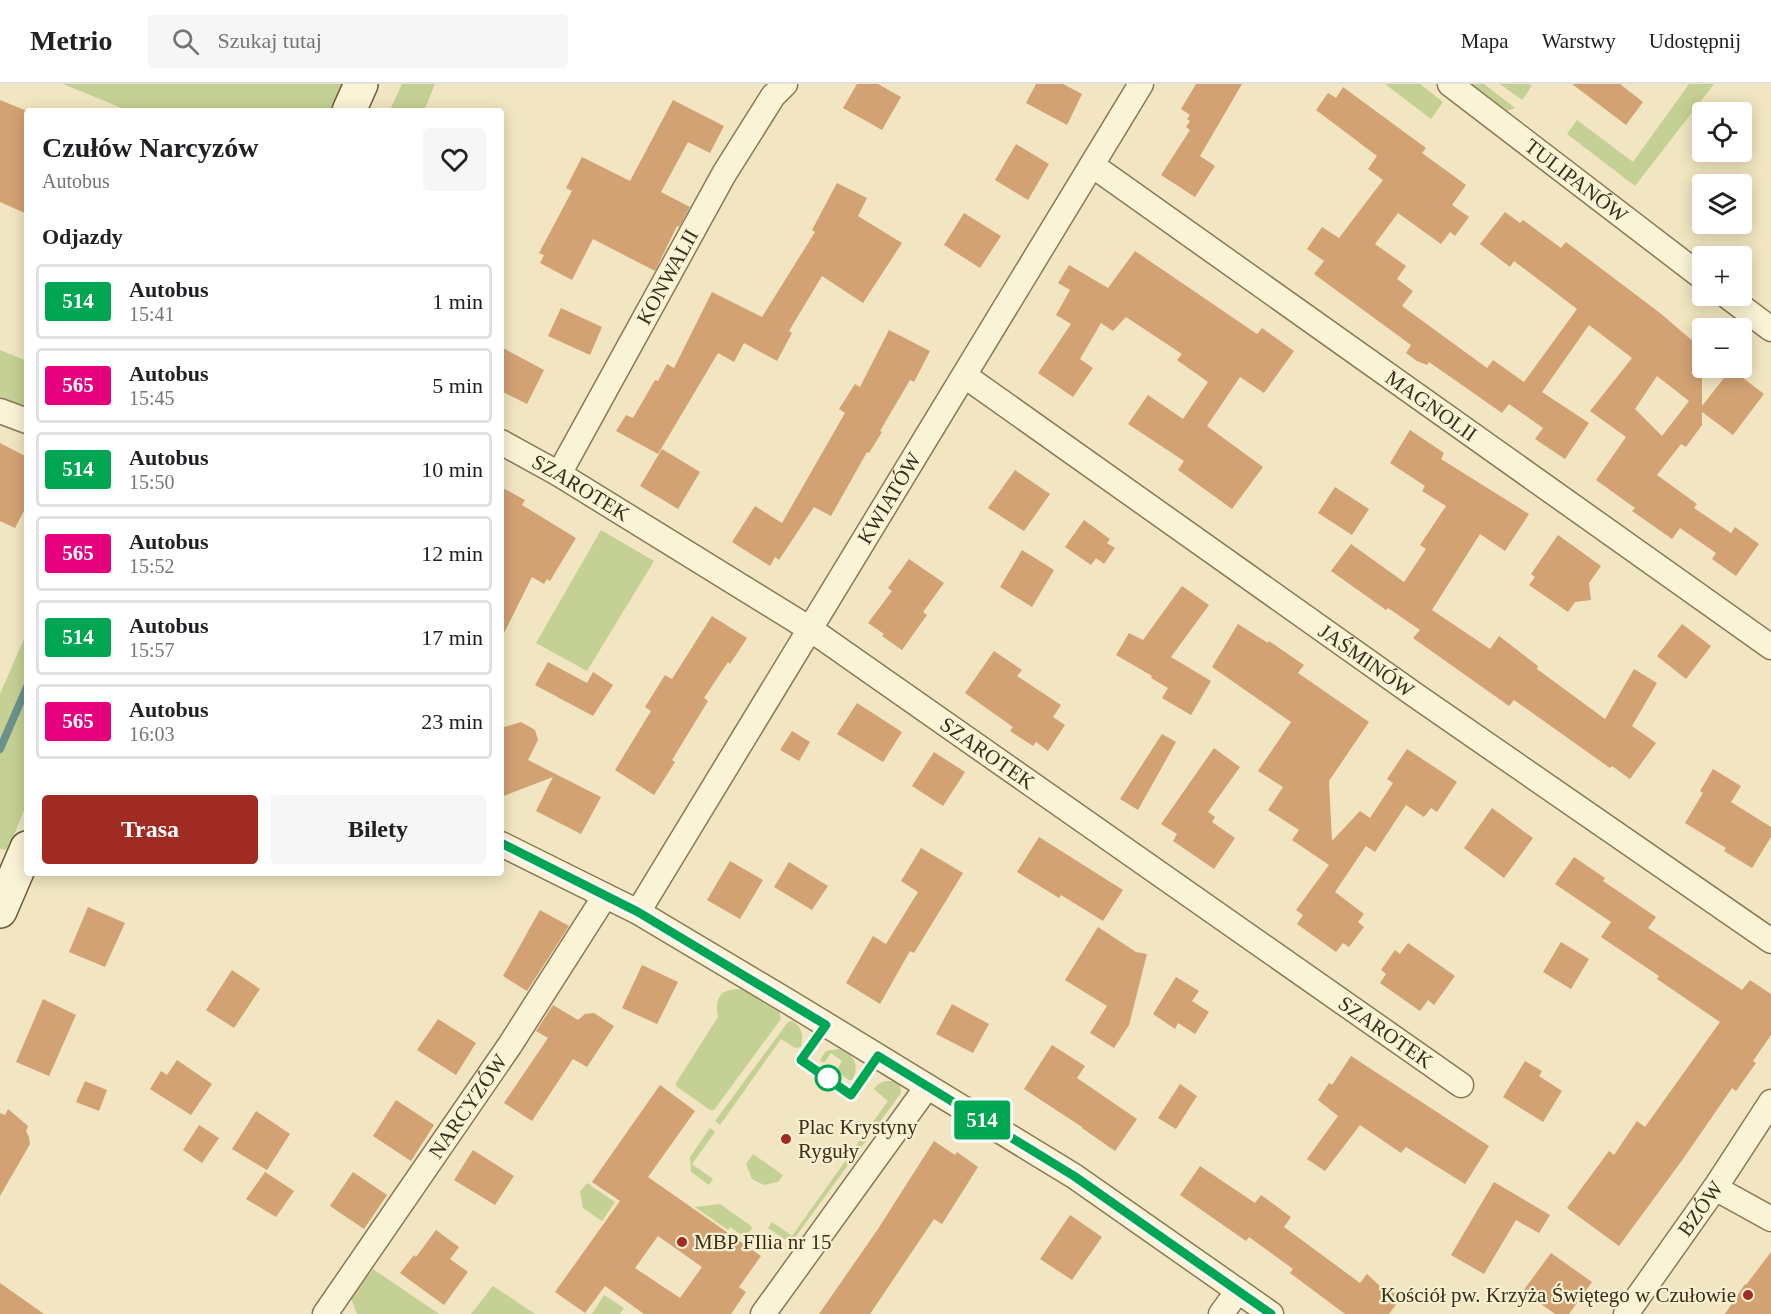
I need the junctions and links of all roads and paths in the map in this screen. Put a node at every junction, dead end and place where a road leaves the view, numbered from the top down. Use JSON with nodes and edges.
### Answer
{"nodes":[{"id":1,"x":361,"y":84,"type":"edge"},
{"id":2,"x":785,"y":84,"type":"edge"},
{"id":3,"x":1141,"y":84,"type":"edge"},
{"id":4,"x":1450,"y":84,"type":"edge"},
{"id":5,"x":350,"y":108,"type":"edge"},
{"id":6,"x":1092,"y":165,"type":"junction"},
{"id":7,"x":1692,"y":269,"type":"edge"},
{"id":8,"x":1741,"y":306,"type":"edge"},
{"id":9,"x":1771,"y":328,"type":"edge"},
{"id":10,"x":965,"y":376,"type":"junction"},
{"id":11,"x":0,"y":411,"type":"edge"},
{"id":12,"x":24,"y":420,"type":"edge"},
{"id":13,"x":504,"y":444,"type":"edge"},
{"id":14,"x":559,"y":474,"type":"junction"},
{"id":15,"x":810,"y":629,"type":"junction"},
{"id":16,"x":1771,"y":647,"type":"edge"},
{"id":17,"x":504,"y":845,"type":"edge"},
{"id":18,"x":24,"y":855,"type":"edge"},
{"id":19,"x":605,"y":896,"type":"junction"},
{"id":20,"x":0,"y":911,"type":"edge"},
{"id":21,"x":638,"y":912,"type":"junction"},
{"id":22,"x":1771,"y":941,"type":"edge"},
{"id":23,"x":1461,"y":1085,"type":"dead end"},
{"id":24,"x":927,"y":1087,"type":"junction"},
{"id":25,"x":1771,"y":1102,"type":"edge"},
{"id":26,"x":1715,"y":1188,"type":"junction"},
{"id":27,"x":1771,"y":1219,"type":"edge"},
{"id":28,"x":1238,"y":1291,"type":"junction"},
{"id":29,"x":325,"y":1314,"type":"edge"},
{"id":30,"x":763,"y":1314,"type":"edge"},
{"id":31,"x":1221,"y":1314,"type":"edge"},
{"id":32,"x":1271,"y":1314,"type":"edge"},
{"id":33,"x":1626,"y":1314,"type":"edge"}],
"edges":[{"from":1,"to":5,"type":"main road"},
{"from":2,"to":14,"type":"street","name":"KONWALII"},
{"from":3,"to":6,"type":"street","name":"KWIATÓW"},
{"from":4,"to":7,"type":"street","name":"TULIPANÓW"},
{"from":6,"to":10,"type":"street","name":"KWIATÓW"},
{"from":6,"to":16,"type":"street","name":"MAGNOLII"},
{"from":8,"to":9,"type":"street"},
{"from":10,"to":15,"type":"street","name":"KWIATÓW"},
{"from":10,"to":22,"type":"street","name":"JAŚMINÓW"},
{"from":11,"to":12,"type":"street"},
{"from":13,"to":14,"type":"street","name":"SZAROTEK"},
{"from":14,"to":15,"type":"street","name":"SZAROTEK"},
{"from":15,"to":21,"type":"street","name":"KWIATÓW"},
{"from":15,"to":23,"type":"street","name":"SZAROTEK"},
{"from":17,"to":19,"type":"street"},
{"from":18,"to":20,"type":"main road"},
{"from":19,"to":21,"type":"street"},
{"from":19,"to":29,"type":"street","name":"NARCYZÓW"},
{"from":21,"to":24,"type":"street"},
{"from":24,"to":28,"type":"street"},
{"from":24,"to":30,"type":"street"},
{"from":25,"to":26,"type":"street","name":"BZÓW"},
{"from":26,"to":27,"type":"street"},
{"from":26,"to":33,"type":"street","name":"BZÓW"},
{"from":28,"to":31,"type":"street"},
{"from":28,"to":32,"type":"street"}]}
